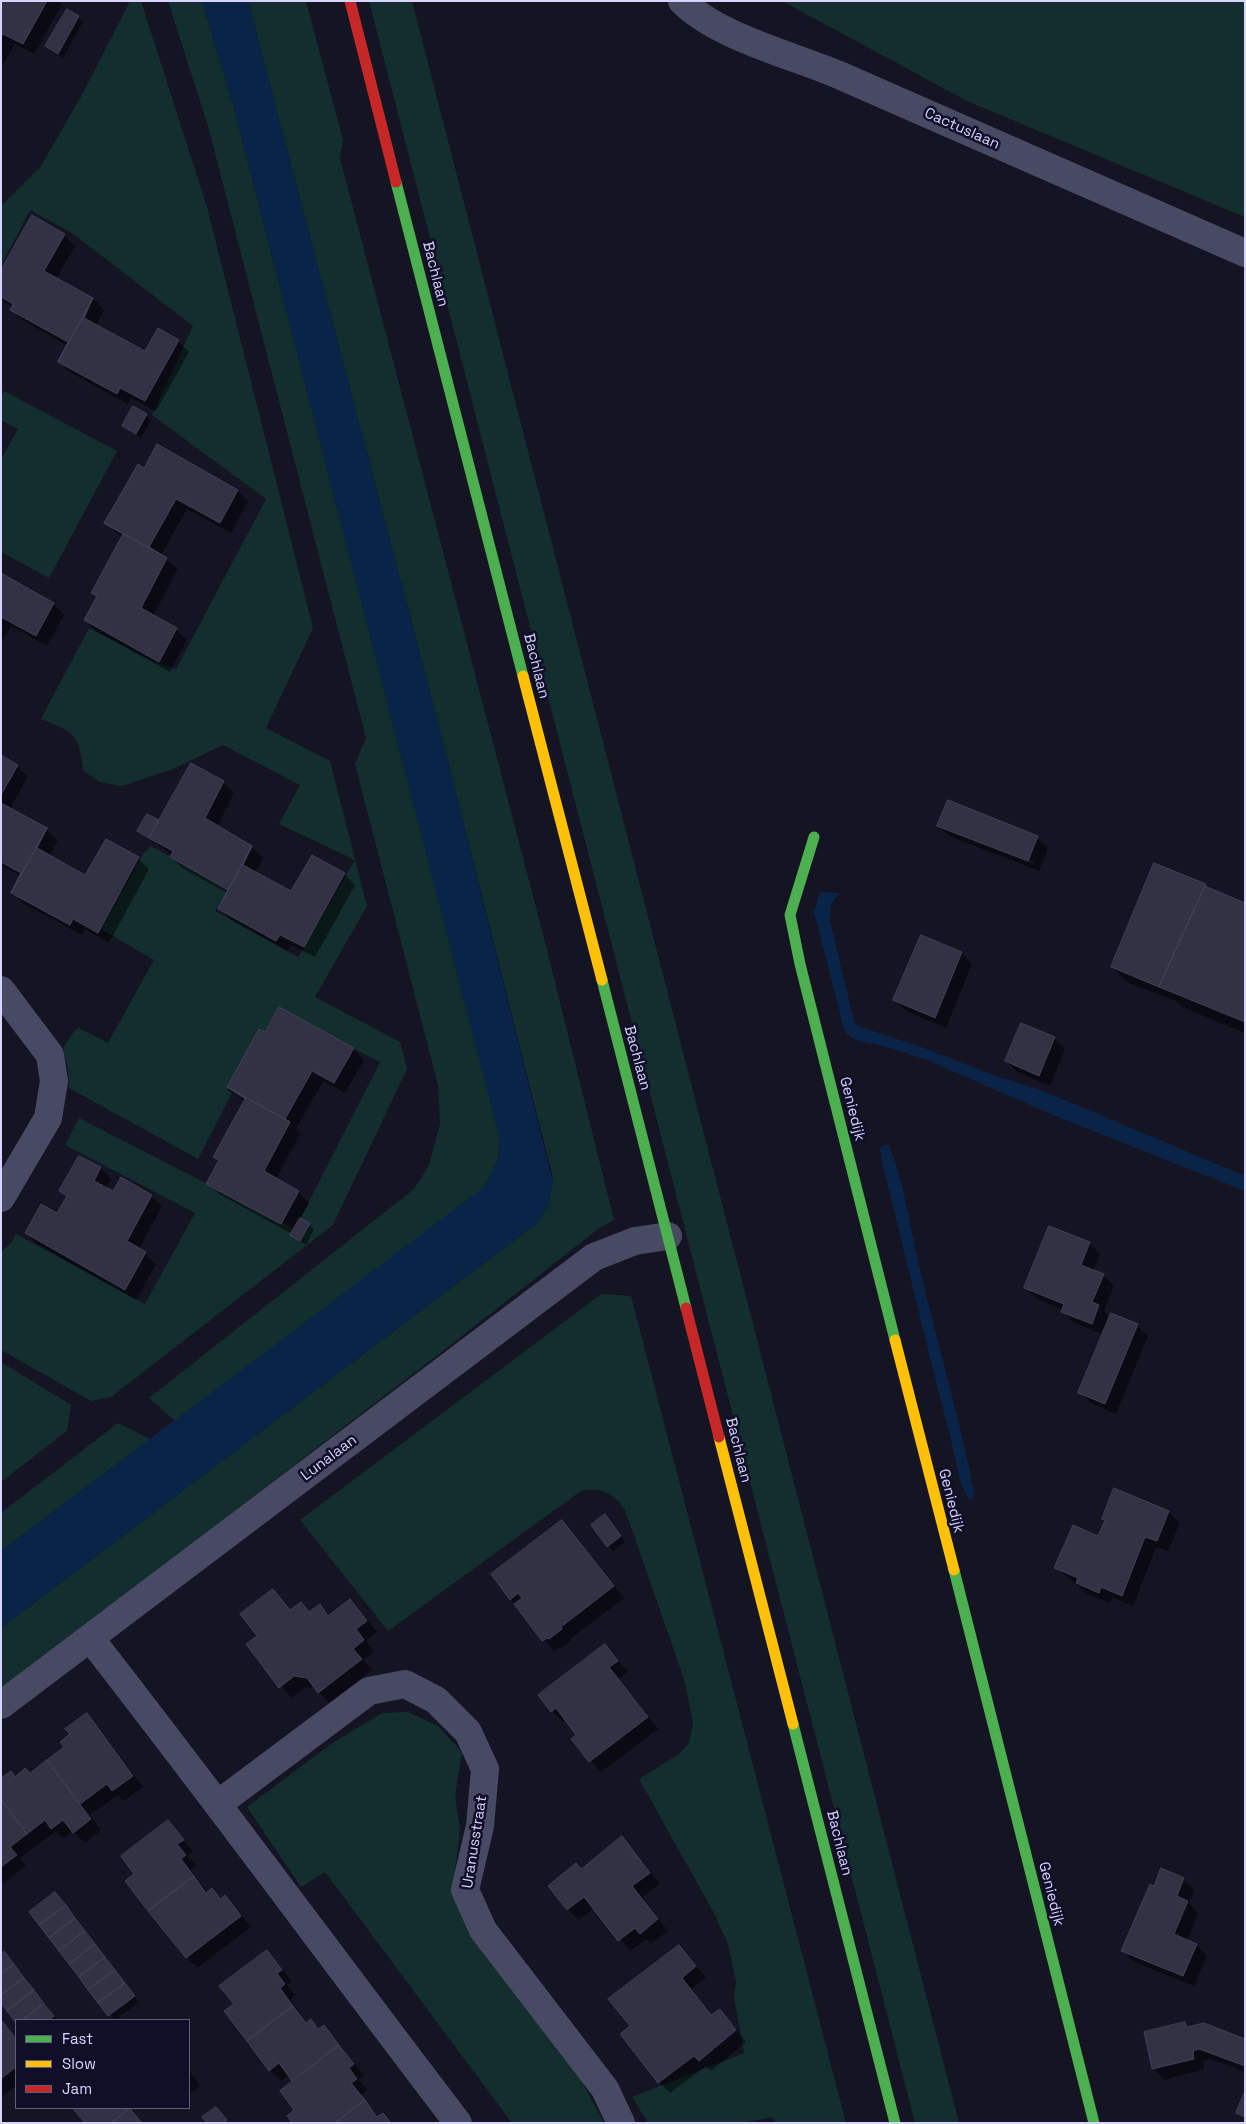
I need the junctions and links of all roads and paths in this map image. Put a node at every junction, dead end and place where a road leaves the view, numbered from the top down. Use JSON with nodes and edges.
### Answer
{"nodes":[{"id":1,"x":350,"y":1,"type":"edge"},
{"id":2,"x":682,"y":1,"type":"edge"},
{"id":3,"x":1245,"y":253,"type":"edge"},
{"id":4,"x":814,"y":836,"type":"dead end"},
{"id":5,"x":1,"y":990,"type":"edge"},
{"id":6,"x":1,"y":1198,"type":"edge"},
{"id":7,"x":668,"y":1236,"type":"junction"},
{"id":8,"x":90,"y":1638,"type":"junction"},
{"id":9,"x":1,"y":1705,"type":"edge"},
{"id":10,"x":218,"y":1804,"type":"junction"},
{"id":11,"x":458,"y":2123,"type":"edge"},
{"id":12,"x":621,"y":2123,"type":"edge"},
{"id":13,"x":895,"y":2123,"type":"edge"},
{"id":14,"x":1094,"y":2123,"type":"edge"}],
"edges":[{"from":1,"to":7,"type":"main road","name":"Bachlaan"},
{"from":2,"to":3,"type":"street","name":"Cactuslaan"},
{"from":4,"to":14,"type":"main road","name":"Geniedijk"},
{"from":5,"to":6,"type":"street"},
{"from":7,"to":8,"type":"street","name":"Lunalaan"},
{"from":7,"to":13,"type":"main road","name":"Bachlaan"},
{"from":8,"to":9,"type":"street","name":"Lunalaan"},
{"from":8,"to":10,"type":"street"},
{"from":10,"to":11,"type":"street"},
{"from":10,"to":12,"type":"street","name":"Uranusstraat"}]}
